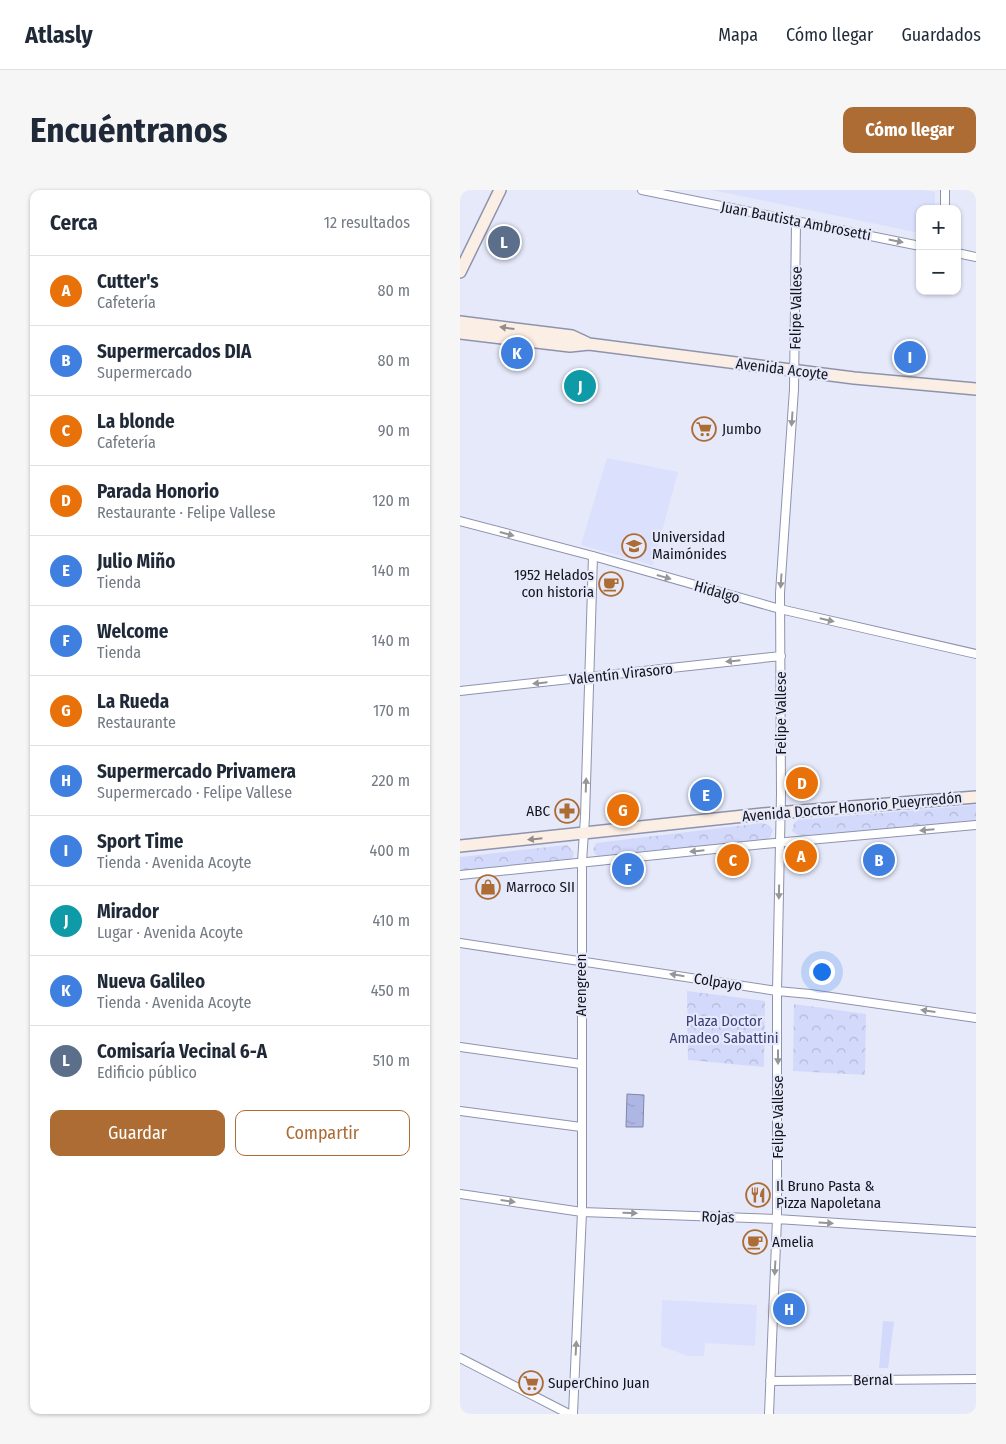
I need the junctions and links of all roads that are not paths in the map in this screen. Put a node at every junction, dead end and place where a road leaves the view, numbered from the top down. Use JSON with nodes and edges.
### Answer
{"nodes":[{"id":1,"x":500,"y":190,"type":"edge"},
{"id":2,"x":642,"y":190,"type":"edge"},
{"id":3,"x":945,"y":190,"type":"edge"},
{"id":4,"x":945,"y":205,"type":"edge"},
{"id":5,"x":796,"y":221,"type":"junction"},
{"id":6,"x":916,"y":245,"type":"edge"},
{"id":7,"x":961,"y":254,"type":"edge"},
{"id":8,"x":976,"y":257,"type":"edge"},
{"id":9,"x":460,"y":272,"type":"edge"},
{"id":10,"x":460,"y":322,"type":"edge"},
{"id":11,"x":460,"y":333,"type":"edge"},
{"id":12,"x":589,"y":344,"type":"junction"},
{"id":13,"x":795,"y":370,"type":"junction"},
{"id":14,"x":976,"y":389,"type":"edge"},
{"id":15,"x":460,"y":521,"type":"edge"},
{"id":16,"x":593,"y":556,"type":"junction"},
{"id":17,"x":780,"y":609,"type":"junction"},
{"id":18,"x":976,"y":654,"type":"edge"},
{"id":19,"x":781,"y":656,"type":"junction"},
{"id":20,"x":588,"y":678,"type":"junction"},
{"id":21,"x":460,"y":691,"type":"edge"},
{"id":22,"x":976,"y":797,"type":"edge"},
{"id":23,"x":781,"y":813,"type":"junction"},
{"id":24,"x":976,"y":825,"type":"edge"},
{"id":25,"x":584,"y":833,"type":"junction"},
{"id":26,"x":780,"y":843,"type":"junction"},
{"id":27,"x":460,"y":846,"type":"edge"},
{"id":28,"x":582,"y":862,"type":"junction"},
{"id":29,"x":460,"y":875,"type":"edge"},
{"id":30,"x":460,"y":944,"type":"edge"},
{"id":31,"x":581,"y":961,"type":"junction"},
{"id":32,"x":777,"y":991,"type":"junction"},
{"id":33,"x":976,"y":1018,"type":"edge"},
{"id":34,"x":460,"y":1047,"type":"edge"},
{"id":35,"x":581,"y":1064,"type":"junction"},
{"id":36,"x":460,"y":1111,"type":"edge"},
{"id":37,"x":581,"y":1127,"type":"junction"},
{"id":38,"x":460,"y":1194,"type":"edge"},
{"id":39,"x":582,"y":1212,"type":"junction"},
{"id":40,"x":778,"y":1219,"type":"junction"},
{"id":41,"x":976,"y":1232,"type":"edge"},
{"id":42,"x":460,"y":1358,"type":"edge"},
{"id":43,"x":976,"y":1379,"type":"edge"},
{"id":44,"x":770,"y":1381,"type":"junction"},
{"id":45,"x":571,"y":1414,"type":"edge"},
{"id":46,"x":769,"y":1414,"type":"edge"}],
"edges":[{"from":1,"to":9,"type":"main road"},
{"from":2,"to":5,"type":"street","name":"Juan Bautista Ambrosetti"},
{"from":3,"to":4,"type":"street"},
{"from":5,"to":6,"type":"street","name":"Juan Bautista Ambrosetti","one_way":true},
{"from":5,"to":13,"type":"street","name":"Felipe Vallese"},
{"from":7,"to":8,"type":"street"},
{"from":12,"to":10,"type":"main road","name":"Avenida Acoyte","one_way":true},
{"from":11,"to":12,"type":"main road","name":"Avenida Acoyte"},
{"from":12,"to":13,"type":"main road","name":"Avenida Acoyte"},
{"from":13,"to":14,"type":"main road","name":"Avenida Acoyte"},
{"from":13,"to":17,"type":"street","name":"Felipe Vallese","one_way":true},
{"from":15,"to":16,"type":"street","name":"Hidalgo","one_way":true},
{"from":16,"to":17,"type":"street","name":"Hidalgo","one_way":true},
{"from":16,"to":20,"type":"street","name":"Arengreen"},
{"from":17,"to":18,"type":"street","name":"Hidalgo","one_way":true},
{"from":17,"to":19,"type":"street","name":"Felipe Vallese"},
{"from":19,"to":20,"type":"street","name":"Valentín Virasoro","one_way":true},
{"from":19,"to":23,"type":"street","name":"Felipe Vallese"},
{"from":20,"to":21,"type":"street","name":"Valentín Virasoro","one_way":true},
{"from":25,"to":20,"type":"street","name":"Arengreen","one_way":true},
{"from":22,"to":23,"type":"main road","name":"Avenida Doctor Honorio Pueyrredón"},
{"from":23,"to":25,"type":"main road","name":"Avenida Doctor Honorio Pueyrredón"},
{"from":23,"to":26,"type":"street","name":"Felipe Vallese"},
{"from":24,"to":26,"type":"street","one_way":true},
{"from":25,"to":27,"type":"main road","name":"Avenida Doctor Honorio Pueyrredón","one_way":true},
{"from":25,"to":28,"type":"street","name":"Arengreen"},
{"from":26,"to":28,"type":"street","one_way":true},
{"from":26,"to":32,"type":"street","name":"Felipe Vallese","one_way":true},
{"from":28,"to":29,"type":"street"},
{"from":28,"to":31,"type":"street","name":"Arengreen"},
{"from":30,"to":31,"type":"street","name":"Colpayo"},
{"from":32,"to":31,"type":"street","name":"Colpayo","one_way":true},
{"from":31,"to":35,"type":"street","name":"Arengreen"},
{"from":33,"to":32,"type":"street","name":"Colpayo","one_way":true},
{"from":32,"to":40,"type":"street","name":"Felipe Vallese","one_way":true},
{"from":34,"to":35,"type":"street"},
{"from":35,"to":37,"type":"street","name":"Arengreen"},
{"from":36,"to":37,"type":"street"},
{"from":37,"to":39,"type":"street","name":"Arengreen"},
{"from":38,"to":39,"type":"street","name":"Rojas","one_way":true},
{"from":39,"to":40,"type":"street","name":"Rojas","one_way":true},
{"from":45,"to":39,"type":"street","name":"Arengreen","one_way":true},
{"from":40,"to":41,"type":"street","name":"Rojas","one_way":true},
{"from":40,"to":44,"type":"street","name":"Felipe Vallese","one_way":true},
{"from":42,"to":45,"type":"street"},
{"from":43,"to":44,"type":"street","name":"Bernal"},
{"from":44,"to":46,"type":"street","name":"Felipe Vallese"}]}
